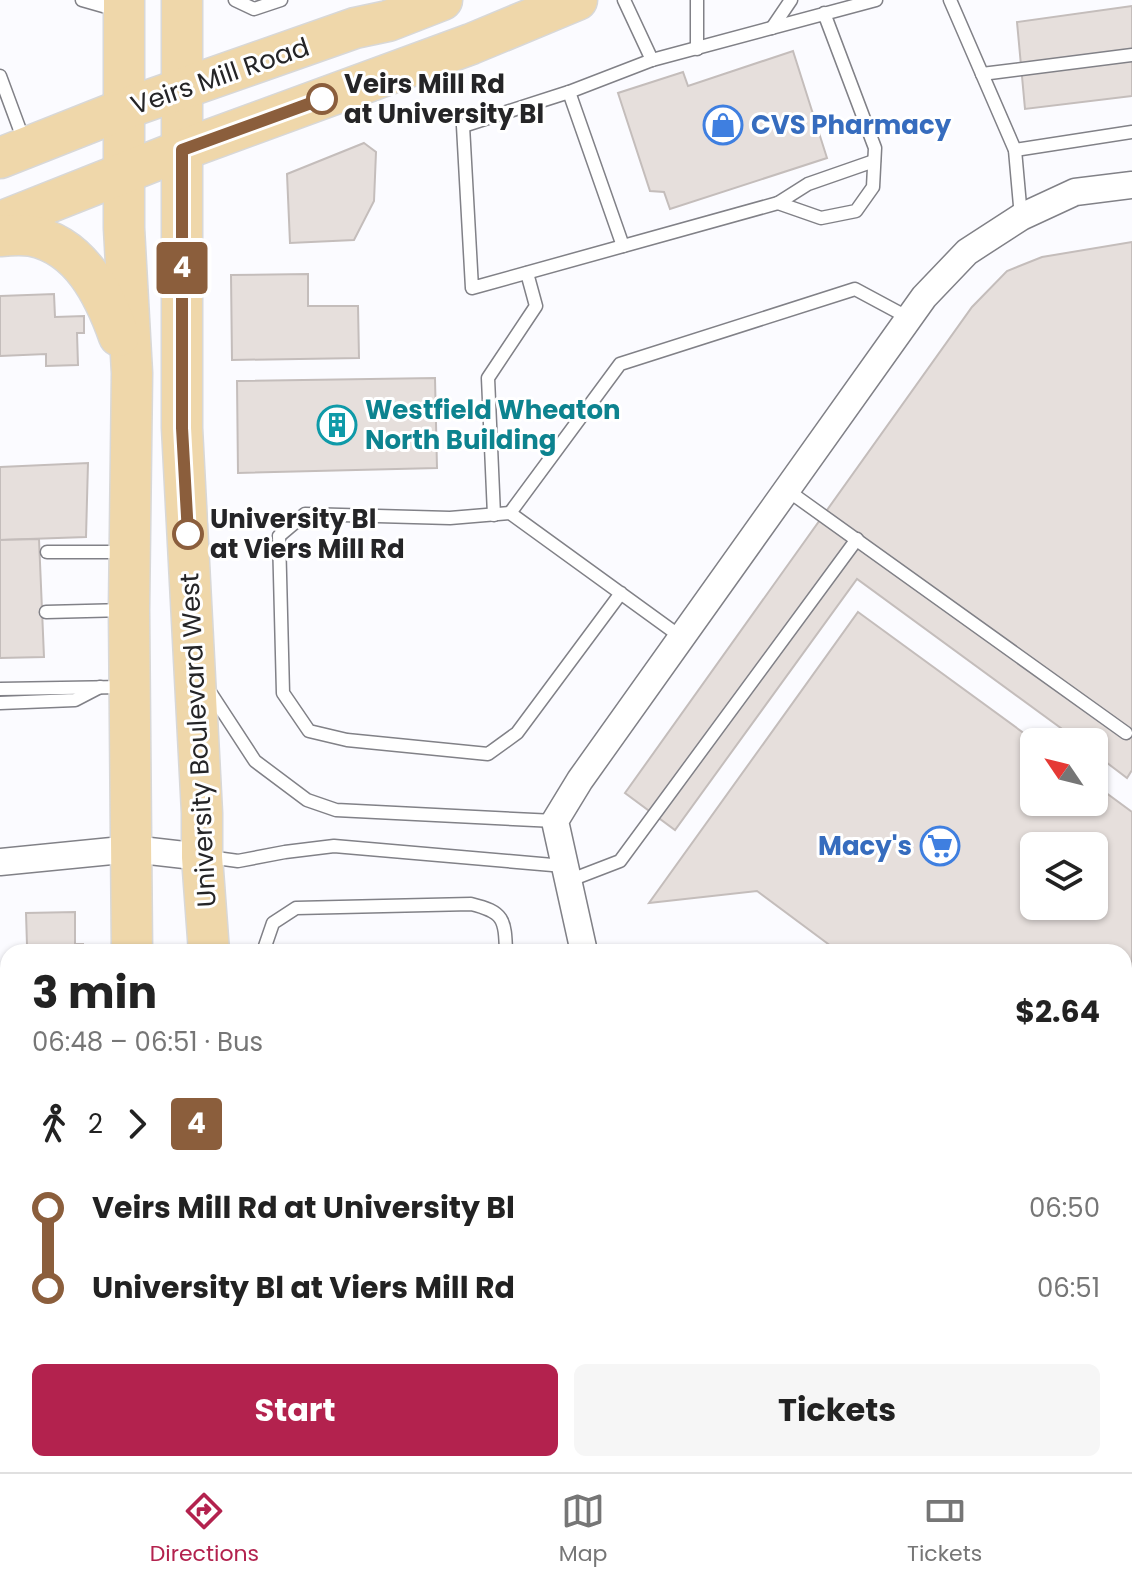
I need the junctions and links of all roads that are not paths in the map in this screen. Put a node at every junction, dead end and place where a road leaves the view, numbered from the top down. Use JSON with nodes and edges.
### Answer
{"nodes":[{"id":1,"x":82,"y":0,"type":"edge"},
{"id":2,"x":182,"y":0,"type":"edge"},
{"id":3,"x":235,"y":0,"type":"edge"},
{"id":4,"x":281,"y":0,"type":"edge"},
{"id":5,"x":442,"y":0,"type":"edge"},
{"id":6,"x":577,"y":0,"type":"edge"},
{"id":7,"x":624,"y":0,"type":"edge"},
{"id":8,"x":697,"y":0,"type":"edge"},
{"id":9,"x":791,"y":0,"type":"edge"},
{"id":10,"x":876,"y":0,"type":"edge"},
{"id":11,"x":950,"y":0,"type":"edge"},
{"id":12,"x":124,"y":6,"type":"edge"},
{"id":13,"x":824,"y":13,"type":"junction"},
{"id":14,"x":772,"y":28,"type":"junction"},
{"id":15,"x":697,"y":49,"type":"junction"},
{"id":16,"x":1132,"y":55,"type":"edge"},
{"id":17,"x":652,"y":60,"type":"junction"},
{"id":18,"x":982,"y":74,"type":"junction"},
{"id":19,"x":0,"y":76,"type":"edge"},
{"id":20,"x":182,"y":89,"type":"junction"},
{"id":21,"x":569,"y":92,"type":"junction"},
{"id":22,"x":124,"y":109,"type":"junction"},
{"id":23,"x":1132,"y":132,"type":"edge"},
{"id":24,"x":182,"y":150,"type":"junction"},
{"id":25,"x":1015,"y":150,"type":"junction"},
{"id":26,"x":13,"y":153,"type":"edge"},
{"id":27,"x":874,"y":154,"type":"junction"},
{"id":28,"x":124,"y":174,"type":"junction"},
{"id":29,"x":1132,"y":185,"type":"edge"},
{"id":30,"x":778,"y":203,"type":"junction"},
{"id":31,"x":1021,"y":217,"type":"junction"},
{"id":32,"x":0,"y":222,"type":"edge"},
{"id":33,"x":0,"y":236,"type":"edge"},
{"id":34,"x":623,"y":246,"type":"junction"},
{"id":35,"x":527,"y":273,"type":"junction"},
{"id":36,"x":909,"y":318,"type":"junction"},
{"id":37,"x":132,"y":373,"type":"junction"},
{"id":38,"x":787,"y":490,"type":"junction"},
{"id":39,"x":510,"y":513,"type":"junction"},
{"id":40,"x":494,"y":515,"type":"junction"},
{"id":41,"x":857,"y":539,"type":"junction"},
{"id":42,"x":47,"y":552,"type":"dead end"},
{"id":43,"x":130,"y":552,"type":"junction"},
{"id":44,"x":621,"y":593,"type":"junction"},
{"id":45,"x":129,"y":610,"type":"junction"},
{"id":46,"x":46,"y":612,"type":"dead end"},
{"id":47,"x":682,"y":637,"type":"junction"},
{"id":48,"x":194,"y":670,"type":"junction"},
{"id":49,"x":117,"y":686,"type":"junction"},
{"id":50,"x":0,"y":689,"type":"edge"},
{"id":51,"x":0,"y":703,"type":"edge"},
{"id":52,"x":1126,"y":733,"type":"dead end"},
{"id":53,"x":555,"y":821,"type":"junction"},
{"id":54,"x":132,"y":849,"type":"junction"},
{"id":55,"x":202,"y":857,"type":"junction"},
{"id":56,"x":0,"y":862,"type":"edge"},
{"id":57,"x":566,"y":874,"type":"junction"},
{"id":58,"x":132,"y":944,"type":"edge"},
{"id":59,"x":208,"y":944,"type":"edge"},
{"id":60,"x":266,"y":944,"type":"edge"},
{"id":61,"x":506,"y":944,"type":"edge"},
{"id":62,"x":582,"y":944,"type":"edge"}],
"edges":[{"from":1,"to":12,"type":"lane"},
{"from":2,"to":20,"type":"main road","name":"University Boulevard West"},
{"from":3,"to":4,"type":"lane"},
{"from":5,"to":20,"type":"main road","name":"Veirs Mill Road"},
{"from":6,"to":24,"type":"main road"},
{"from":7,"to":17,"type":"lane"},
{"from":8,"to":15,"type":"lane"},
{"from":9,"to":14,"type":"lane"},
{"from":10,"to":13,"type":"lane"},
{"from":11,"to":18,"type":"lane"},
{"from":12,"to":22,"type":"main road"},
{"from":13,"to":14,"type":"lane"},
{"from":13,"to":27,"type":"lane"},
{"from":14,"to":15,"type":"lane"},
{"from":15,"to":17,"type":"lane"},
{"from":16,"to":18,"type":"lane"},
{"from":17,"to":21,"type":"lane"},
{"from":18,"to":25,"type":"lane"},
{"from":19,"to":26,"type":"lane"},
{"from":20,"to":22,"type":"main road","name":"Veirs Mill Road"},
{"from":20,"to":24,"type":"main road","name":"University Boulevard West"},
{"from":21,"to":34,"type":"lane"},
{"from":21,"to":35,"type":"lane"},
{"from":22,"to":26,"type":"main road","name":"Veirs Mill Road"},
{"from":22,"to":28,"type":"main road"},
{"from":23,"to":25,"type":"lane"},
{"from":24,"to":28,"type":"main road"},
{"from":24,"to":48,"type":"main road","name":"University Boulevard West"},
{"from":25,"to":31,"type":"lane"},
{"from":27,"to":30,"type":"lane"},
{"from":27,"to":30,"type":"lane"},
{"from":28,"to":32,"type":"main road"},
{"from":28,"to":37,"type":"main road"},
{"from":29,"to":31,"type":"street"},
{"from":30,"to":34,"type":"lane"},
{"from":31,"to":36,"type":"street"},
{"from":33,"to":37,"type":"main road"},
{"from":34,"to":35,"type":"lane"},
{"from":35,"to":40,"type":"lane"},
{"from":36,"to":38,"type":"street"},
{"from":36,"to":39,"type":"lane"},
{"from":37,"to":43,"type":"main road"},
{"from":38,"to":41,"type":"lane"},
{"from":38,"to":47,"type":"street"},
{"from":39,"to":40,"type":"lane"},
{"from":39,"to":44,"type":"lane"},
{"from":40,"to":44,"type":"lane"},
{"from":41,"to":52,"type":"lane"},
{"from":41,"to":57,"type":"lane"},
{"from":42,"to":43,"type":"lane"},
{"from":43,"to":45,"type":"main road"},
{"from":44,"to":47,"type":"lane"},
{"from":45,"to":46,"type":"lane"},
{"from":45,"to":49,"type":"main road"},
{"from":47,"to":53,"type":"street"},
{"from":48,"to":53,"type":"lane"},
{"from":48,"to":55,"type":"main road","name":"University Boulevard West"},
{"from":49,"to":50,"type":"lane"},
{"from":49,"to":51,"type":"lane"},
{"from":49,"to":54,"type":"main road"},
{"from":53,"to":57,"type":"street"},
{"from":54,"to":55,"type":"street"},
{"from":54,"to":56,"type":"street"},
{"from":54,"to":58,"type":"main road"},
{"from":55,"to":57,"type":"lane"},
{"from":55,"to":59,"type":"main road","name":"University Boulevard West"},
{"from":57,"to":62,"type":"street"},
{"from":60,"to":61,"type":"lane"}]}
